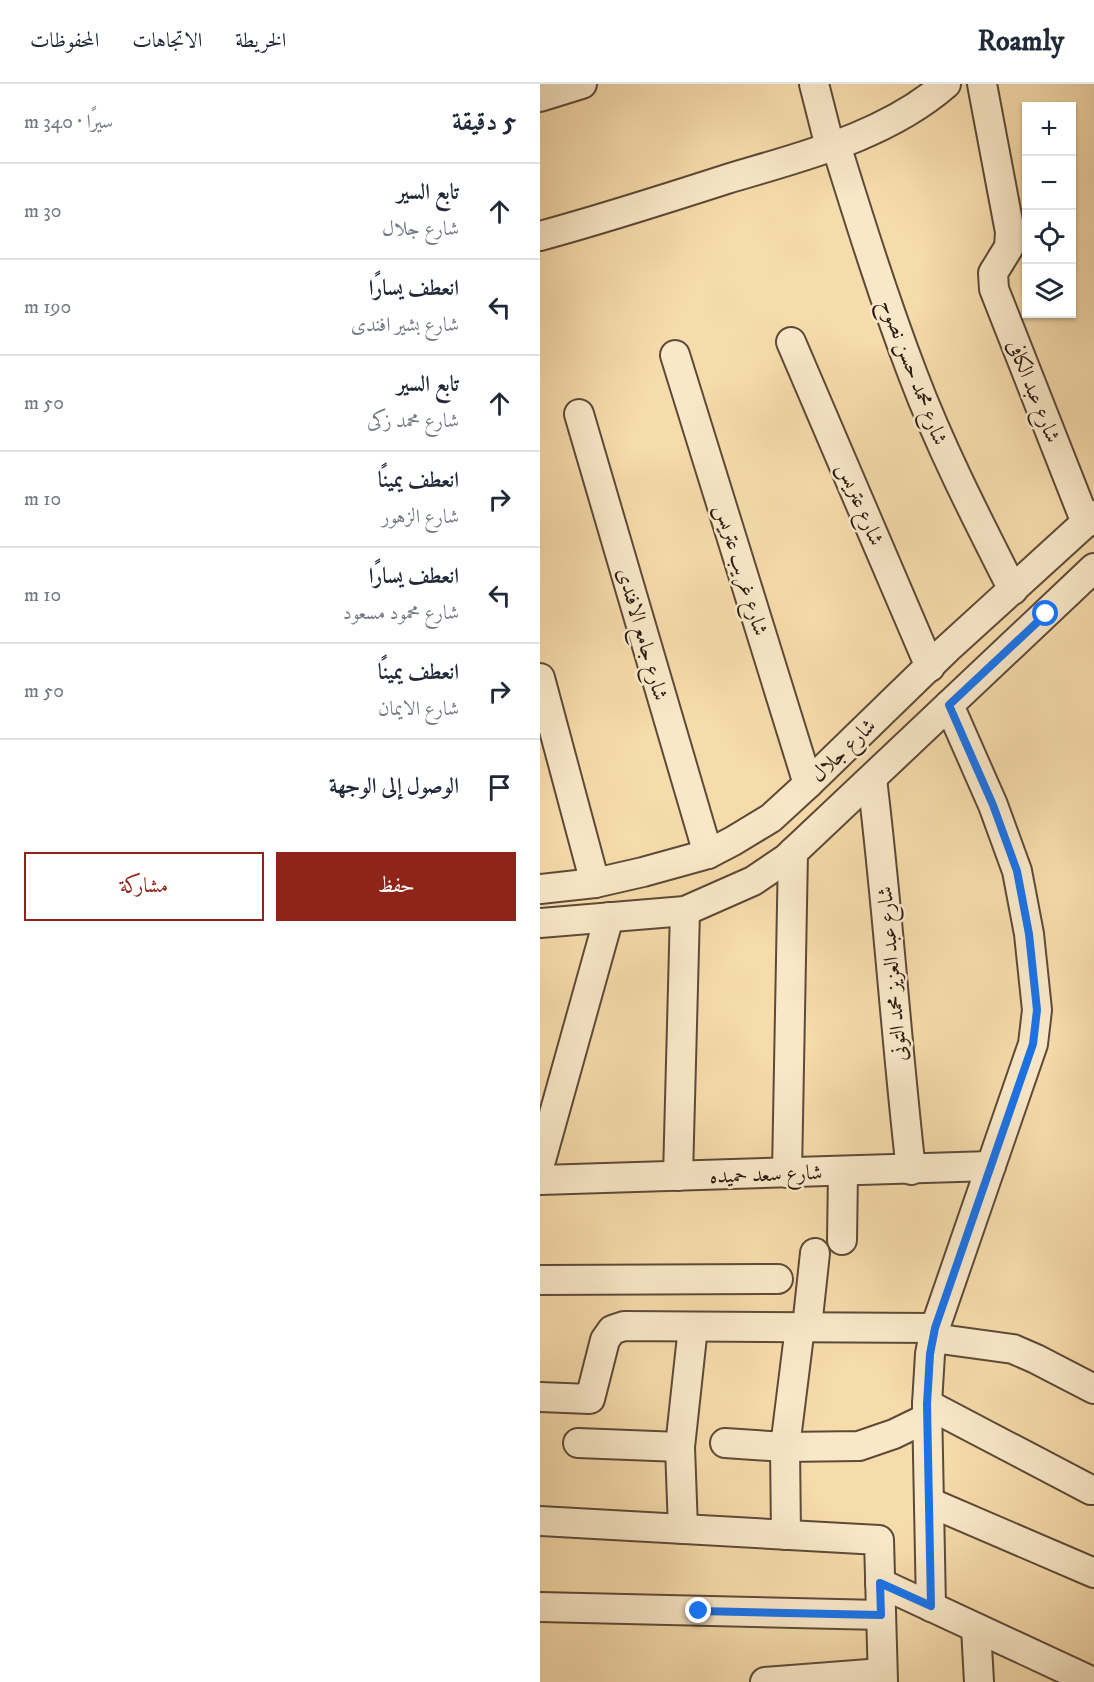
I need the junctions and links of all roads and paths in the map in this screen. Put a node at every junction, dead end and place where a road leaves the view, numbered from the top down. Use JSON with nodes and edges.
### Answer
{"nodes":[{"id":1,"x":582,"y":84,"type":"edge"},
{"id":2,"x":814,"y":84,"type":"edge"},
{"id":3,"x":982,"y":84,"type":"edge"},
{"id":4,"x":934,"y":89,"type":"edge"},
{"id":5,"x":540,"y":97,"type":"edge"},
{"id":6,"x":833,"y":146,"type":"junction"},
{"id":7,"x":540,"y":236,"type":"edge"},
{"id":8,"x":791,"y":342,"type":"dead end"},
{"id":9,"x":675,"y":355,"type":"dead end"},
{"id":10,"x":579,"y":414,"type":"dead end"},
{"id":11,"x":1090,"y":519,"type":"edge"},
{"id":12,"x":1094,"y":568,"type":"edge"},
{"id":13,"x":1013,"y":590,"type":"junction"},
{"id":14,"x":930,"y":667,"type":"junction"},
{"id":15,"x":540,"y":678,"type":"edge"},
{"id":16,"x":949,"y":705,"type":"junction"},
{"id":17,"x":872,"y":779,"type":"junction"},
{"id":18,"x":808,"y":784,"type":"junction"},
{"id":19,"x":794,"y":852,"type":"junction"},
{"id":20,"x":708,"y":854,"type":"junction"},
{"id":21,"x":595,"y":883,"type":"junction"},
{"id":22,"x":540,"y":889,"type":"edge"},
{"id":23,"x":686,"y":911,"type":"junction"},
{"id":24,"x":609,"y":917,"type":"junction"},
{"id":25,"x":540,"y":923,"type":"edge"},
{"id":26,"x":540,"y":1164,"type":"edge"},
{"id":27,"x":991,"y":1166,"type":"junction"},
{"id":28,"x":911,"y":1170,"type":"junction"},
{"id":29,"x":843,"y":1172,"type":"junction"},
{"id":30,"x":787,"y":1173,"type":"junction"},
{"id":31,"x":678,"y":1176,"type":"junction"},
{"id":32,"x":540,"y":1180,"type":"edge"},
{"id":33,"x":842,"y":1240,"type":"dead end"},
{"id":34,"x":815,"y":1253,"type":"dead end"},
{"id":35,"x":778,"y":1279,"type":"dead end"},
{"id":36,"x":540,"y":1280,"type":"edge"},
{"id":37,"x":693,"y":1327,"type":"junction"},
{"id":38,"x":804,"y":1327,"type":"junction"},
{"id":39,"x":934,"y":1333,"type":"junction"},
{"id":40,"x":1094,"y":1389,"type":"edge"},
{"id":41,"x":540,"y":1397,"type":"edge"},
{"id":42,"x":927,"y":1411,"type":"junction"},
{"id":43,"x":578,"y":1443,"type":"dead end"},
{"id":44,"x":725,"y":1443,"type":"dead end"},
{"id":45,"x":680,"y":1447,"type":"junction"},
{"id":46,"x":785,"y":1447,"type":"junction"},
{"id":47,"x":1091,"y":1490,"type":"dead end"},
{"id":48,"x":929,"y":1502,"type":"junction"},
{"id":49,"x":540,"y":1521,"type":"edge"},
{"id":50,"x":683,"y":1529,"type":"junction"},
{"id":51,"x":786,"y":1535,"type":"junction"},
{"id":52,"x":1094,"y":1573,"type":"edge"},
{"id":53,"x":880,"y":1583,"type":"junction"},
{"id":54,"x":931,"y":1606,"type":"junction"},
{"id":55,"x":540,"y":1607,"type":"edge"},
{"id":56,"x":881,"y":1615,"type":"junction"},
{"id":57,"x":976,"y":1628,"type":"junction"},
{"id":58,"x":882,"y":1678,"type":"edge"},
{"id":59,"x":1077,"y":1678,"type":"edge"},
{"id":60,"x":765,"y":1682,"type":"edge"},
{"id":61,"x":979,"y":1682,"type":"edge"}],
"edges":[{"from":1,"to":5,"type":"street"},
{"from":2,"to":6,"type":"street","name":"شارع محمد حسن نصوح"},
{"from":3,"to":11,"type":"street","name":"شارع عبد الكافى"},
{"from":4,"to":6,"type":"street"},
{"from":6,"to":7,"type":"street"},
{"from":6,"to":13,"type":"street","name":"شارع محمد حسن نصوح"},
{"from":8,"to":14,"type":"street","name":"شارع عتريس"},
{"from":9,"to":18,"type":"street","name":"شارع غريب عتريس"},
{"from":10,"to":20,"type":"street","name":"شارع جامع الافندى"},
{"from":11,"to":13,"type":"street","name":"شارع جلال"},
{"from":12,"to":16,"type":"street","name":"شارع جلال"},
{"from":13,"to":14,"type":"street","name":"شارع جلال"},
{"from":14,"to":18,"type":"street","name":"شارع جلال"},
{"from":15,"to":21,"type":"street"},
{"from":16,"to":17,"type":"street","name":"شارع جلال"},
{"from":16,"to":27,"type":"street"},
{"from":17,"to":19,"type":"street","name":"شارع جلال"},
{"from":17,"to":28,"type":"street","name":"شارع عبد العزيز محمد التونى"},
{"from":18,"to":20,"type":"street","name":"شارع جلال"},
{"from":19,"to":23,"type":"street","name":"شارع جلال"},
{"from":19,"to":30,"type":"street"},
{"from":20,"to":21,"type":"street","name":"شارع جلال"},
{"from":21,"to":22,"type":"street","name":"شارع جلال"},
{"from":23,"to":24,"type":"street","name":"شارع جلال"},
{"from":23,"to":31,"type":"street"},
{"from":24,"to":25,"type":"street","name":"شارع جلال"},
{"from":24,"to":26,"type":"street"},
{"from":27,"to":28,"type":"street","name":"شارع سعد حميده"},
{"from":27,"to":39,"type":"street"},
{"from":28,"to":29,"type":"street","name":"شارع سعد حميده"},
{"from":29,"to":30,"type":"street","name":"شارع سعد حميده"},
{"from":29,"to":33,"type":"street"},
{"from":30,"to":31,"type":"street","name":"شارع سعد حميده"},
{"from":31,"to":32,"type":"street","name":"شارع سعد حميده"},
{"from":34,"to":38,"type":"street"},
{"from":35,"to":36,"type":"street"},
{"from":37,"to":38,"type":"street"},
{"from":37,"to":41,"type":"street"},
{"from":37,"to":45,"type":"street"},
{"from":38,"to":39,"type":"street"},
{"from":38,"to":46,"type":"street"},
{"from":39,"to":40,"type":"street"},
{"from":39,"to":42,"type":"street"},
{"from":42,"to":46,"type":"street"},
{"from":42,"to":47,"type":"street"},
{"from":42,"to":48,"type":"street"},
{"from":43,"to":45,"type":"street"},
{"from":44,"to":46,"type":"street"},
{"from":45,"to":50,"type":"street"},
{"from":46,"to":51,"type":"street"},
{"from":48,"to":52,"type":"street"},
{"from":48,"to":54,"type":"street"},
{"from":49,"to":50,"type":"street"},
{"from":50,"to":51,"type":"street"},
{"from":51,"to":53,"type":"street"},
{"from":53,"to":54,"type":"street"},
{"from":53,"to":56,"type":"street"},
{"from":54,"to":57,"type":"street"},
{"from":55,"to":56,"type":"street"},
{"from":56,"to":58,"type":"street"},
{"from":57,"to":59,"type":"street"},
{"from":57,"to":61,"type":"street"},
{"from":58,"to":60,"type":"street"}]}
